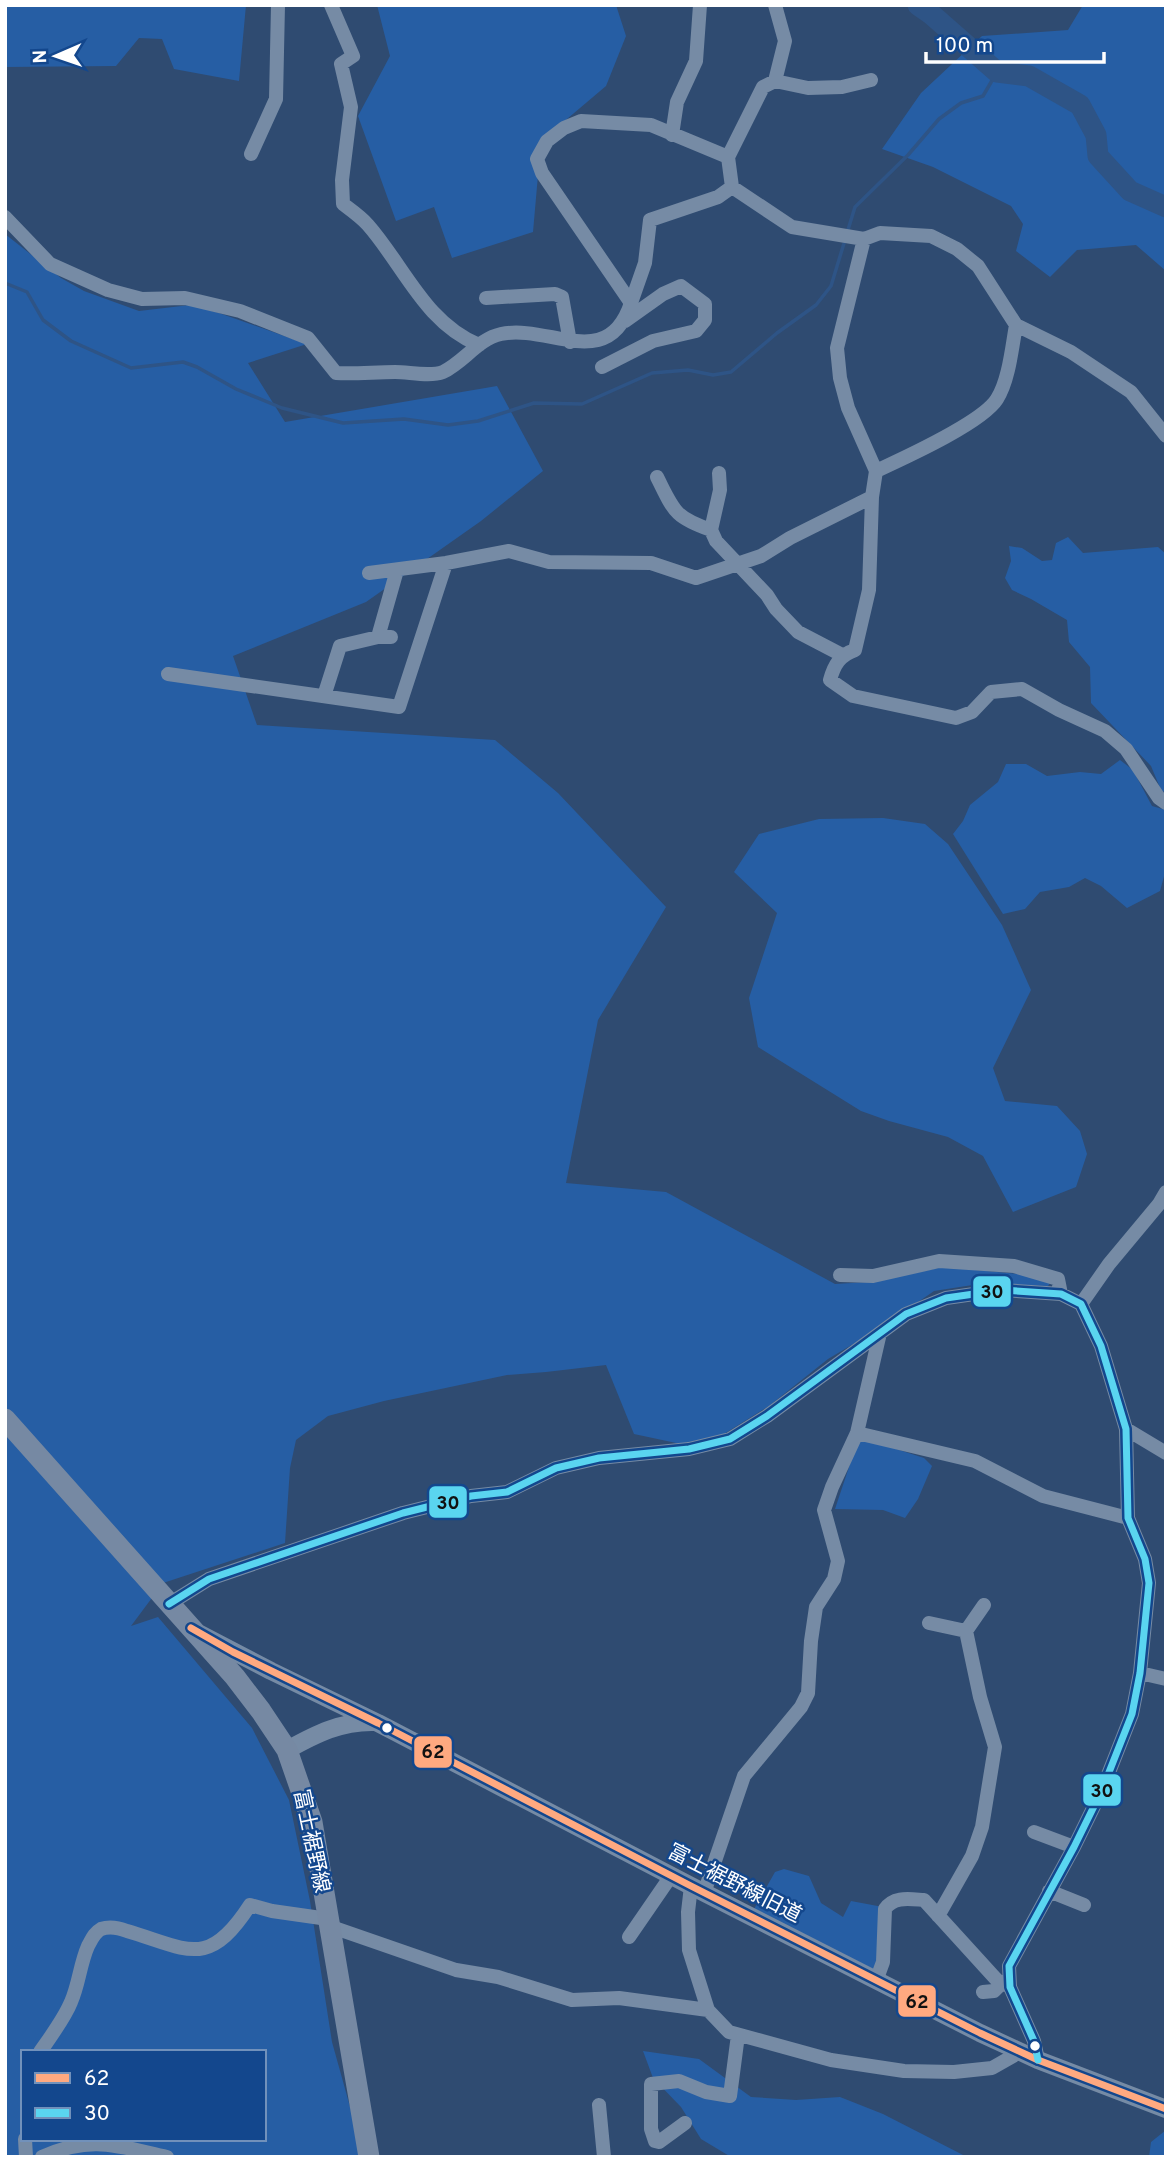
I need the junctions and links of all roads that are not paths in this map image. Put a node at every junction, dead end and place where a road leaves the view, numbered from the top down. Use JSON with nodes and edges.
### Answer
{"nodes":[{"id":1,"x":278,"y":5,"type":"edge"},
{"id":2,"x":331,"y":5,"type":"edge"},
{"id":3,"x":700,"y":5,"type":"edge"},
{"id":4,"x":775,"y":5,"type":"edge"},
{"id":5,"x":871,"y":80,"type":"dead end"},
{"id":6,"x":775,"y":81,"type":"junction"},
{"id":7,"x":672,"y":135,"type":"junction"},
{"id":8,"x":251,"y":154,"type":"dead end"},
{"id":9,"x":729,"y":157,"type":"junction"},
{"id":10,"x":732,"y":187,"type":"junction"},
{"id":11,"x":5,"y":217,"type":"edge"},
{"id":12,"x":861,"y":238,"type":"junction"},
{"id":13,"x":486,"y":298,"type":"dead end"},
{"id":14,"x":631,"y":303,"type":"junction"},
{"id":15,"x":624,"y":322,"type":"junction"},
{"id":16,"x":1016,"y":325,"type":"junction"},
{"id":17,"x":570,"y":342,"type":"junction"},
{"id":18,"x":479,"y":345,"type":"junction"},
{"id":19,"x":602,"y":368,"type":"dead end"},
{"id":20,"x":1166,"y":436,"type":"edge"},
{"id":21,"x":876,"y":471,"type":"junction"},
{"id":22,"x":719,"y":473,"type":"dead end"},
{"id":23,"x":657,"y":477,"type":"dead end"},
{"id":24,"x":872,"y":497,"type":"junction"},
{"id":25,"x":711,"y":530,"type":"junction"},
{"id":26,"x":446,"y":563,"type":"junction"},
{"id":27,"x":737,"y":563,"type":"junction"},
{"id":28,"x":397,"y":570,"type":"junction"},
{"id":29,"x":369,"y":573,"type":"dead end"},
{"id":30,"x":844,"y":656,"type":"junction"},
{"id":31,"x":168,"y":674,"type":"dead end"},
{"id":32,"x":324,"y":696,"type":"junction"},
{"id":33,"x":1166,"y":803,"type":"edge"},
{"id":34,"x":1166,"y":1192,"type":"edge"},
{"id":35,"x":840,"y":1275,"type":"dead end"},
{"id":36,"x":1061,"y":1294,"type":"junction"},
{"id":37,"x":1081,"y":1304,"type":"junction"},
{"id":38,"x":880,"y":1333,"type":"junction"},
{"id":39,"x":5,"y":1419,"type":"edge"},
{"id":40,"x":1126,"y":1429,"type":"junction"},
{"id":41,"x":857,"y":1433,"type":"junction"},
{"id":42,"x":1166,"y":1453,"type":"edge"},
{"id":43,"x":1128,"y":1518,"type":"junction"},
{"id":44,"x":169,"y":1604,"type":"junction"},
{"id":45,"x":984,"y":1605,"type":"dead end"},
{"id":46,"x":929,"y":1623,"type":"dead end"},
{"id":47,"x":191,"y":1628,"type":"junction"},
{"id":48,"x":966,"y":1632,"type":"junction"},
{"id":49,"x":1140,"y":1673,"type":"junction"},
{"id":50,"x":1166,"y":1679,"type":"edge"},
{"id":51,"x":378,"y":1723,"type":"junction"},
{"id":52,"x":287,"y":1750,"type":"junction"},
{"id":53,"x":1034,"y":1832,"type":"dead end"},
{"id":54,"x":1074,"y":1847,"type":"junction"},
{"id":55,"x":671,"y":1876,"type":"junction"},
{"id":56,"x":698,"y":1890,"type":"junction"},
{"id":57,"x":1049,"y":1891,"type":"junction"},
{"id":58,"x":1084,"y":1905,"type":"dead end"},
{"id":59,"x":938,"y":1916,"type":"junction"},
{"id":60,"x":329,"y":1922,"type":"junction"},
{"id":61,"x":629,"y":1937,"type":"dead end"},
{"id":62,"x":876,"y":1980,"type":"junction"},
{"id":63,"x":1006,"y":1985,"type":"junction"},
{"id":64,"x":983,"y":1992,"type":"dead end"},
{"id":65,"x":708,"y":2010,"type":"junction"},
{"id":66,"x":738,"y":2035,"type":"junction"},
{"id":67,"x":41,"y":2050,"type":"edge"},
{"id":68,"x":1020,"y":2052,"type":"junction"},
{"id":69,"x":1038,"y":2060,"type":"junction"},
{"id":70,"x":599,"y":2105,"type":"dead end"},
{"id":71,"x":1166,"y":2109,"type":"edge"},
{"id":72,"x":685,"y":2123,"type":"dead end"},
{"id":73,"x":109,"y":2151,"type":"edge"},
{"id":74,"x":65,"y":2152,"type":"edge"},
{"id":75,"x":368,"y":2153,"type":"edge"},
{"id":76,"x":42,"y":2157,"type":"edge"},
{"id":77,"x":167,"y":2157,"type":"edge"},
{"id":78,"x":604,"y":2157,"type":"edge"}],
"edges":[{"from":1,"to":8,"type":"street"},
{"from":2,"to":18,"type":"street"},
{"from":3,"to":7,"type":"street"},
{"from":4,"to":6,"type":"street"},
{"from":5,"to":6,"type":"street"},
{"from":6,"to":9,"type":"street"},
{"from":7,"to":9,"type":"street"},
{"from":7,"to":14,"type":"street"},
{"from":9,"to":10,"type":"street"},
{"from":10,"to":12,"type":"street"},
{"from":10,"to":14,"type":"street"},
{"from":11,"to":18,"type":"street"},
{"from":12,"to":16,"type":"street"},
{"from":12,"to":21,"type":"street"},
{"from":13,"to":17,"type":"street"},
{"from":14,"to":15,"type":"street"},
{"from":15,"to":17,"type":"street"},
{"from":15,"to":19,"type":"street"},
{"from":16,"to":20,"type":"street"},
{"from":16,"to":21,"type":"street"},
{"from":17,"to":18,"type":"street"},
{"from":21,"to":24,"type":"street"},
{"from":22,"to":25,"type":"street"},
{"from":23,"to":25,"type":"street"},
{"from":24,"to":27,"type":"street"},
{"from":24,"to":30,"type":"street"},
{"from":25,"to":27,"type":"street"},
{"from":26,"to":27,"type":"street"},
{"from":26,"to":28,"type":"street"},
{"from":26,"to":32,"type":"street"},
{"from":27,"to":30,"type":"street"},
{"from":28,"to":29,"type":"street"},
{"from":28,"to":32,"type":"street"},
{"from":30,"to":33,"type":"street"},
{"from":31,"to":32,"type":"street"},
{"from":34,"to":37,"type":"street"},
{"from":35,"to":36,"type":"street"},
{"from":36,"to":37,"type":"street"},
{"from":36,"to":38,"type":"street"},
{"from":37,"to":40,"type":"street"},
{"from":38,"to":41,"type":"street"},
{"from":38,"to":44,"type":"street"},
{"from":39,"to":44,"type":"main road","name":"富士裾野線"},
{"from":40,"to":42,"type":"street"},
{"from":40,"to":43,"type":"street"},
{"from":41,"to":43,"type":"street"},
{"from":41,"to":56,"type":"street"},
{"from":43,"to":49,"type":"street"},
{"from":44,"to":47,"type":"main road","name":"富士裾野線"},
{"from":45,"to":48,"type":"street"},
{"from":46,"to":48,"type":"street"},
{"from":47,"to":51,"type":"street","name":"富士裾野線旧道"},
{"from":47,"to":52,"type":"main road","name":"富士裾野線"},
{"from":48,"to":59,"type":"street"},
{"from":49,"to":50,"type":"street"},
{"from":49,"to":54,"type":"street"},
{"from":51,"to":52,"type":"street"},
{"from":51,"to":55,"type":"street","name":"富士裾野線旧道"},
{"from":52,"to":60,"type":"main road","name":"富士裾野線"},
{"from":53,"to":54,"type":"street"},
{"from":54,"to":57,"type":"street"},
{"from":55,"to":56,"type":"street","name":"富士裾野線旧道"},
{"from":55,"to":61,"type":"street"},
{"from":56,"to":62,"type":"street","name":"富士裾野線旧道"},
{"from":56,"to":65,"type":"street"},
{"from":57,"to":58,"type":"street"},
{"from":57,"to":63,"type":"street"},
{"from":59,"to":62,"type":"street"},
{"from":59,"to":63,"type":"street"},
{"from":60,"to":65,"type":"street"},
{"from":60,"to":67,"type":"street"},
{"from":60,"to":75,"type":"main road","name":"富士裾野線"},
{"from":62,"to":68,"type":"street","name":"富士裾野線旧道"},
{"from":63,"to":64,"type":"street"},
{"from":63,"to":69,"type":"street"},
{"from":65,"to":66,"type":"street"},
{"from":66,"to":68,"type":"street"},
{"from":66,"to":72,"type":"street"},
{"from":68,"to":69,"type":"street","name":"富士裾野線旧道"},
{"from":69,"to":71,"type":"street","name":"富士裾野線旧道"},
{"from":70,"to":78,"type":"street"},
{"from":73,"to":74,"type":"street"},
{"from":73,"to":77,"type":"street"},
{"from":74,"to":76,"type":"street"}]}
